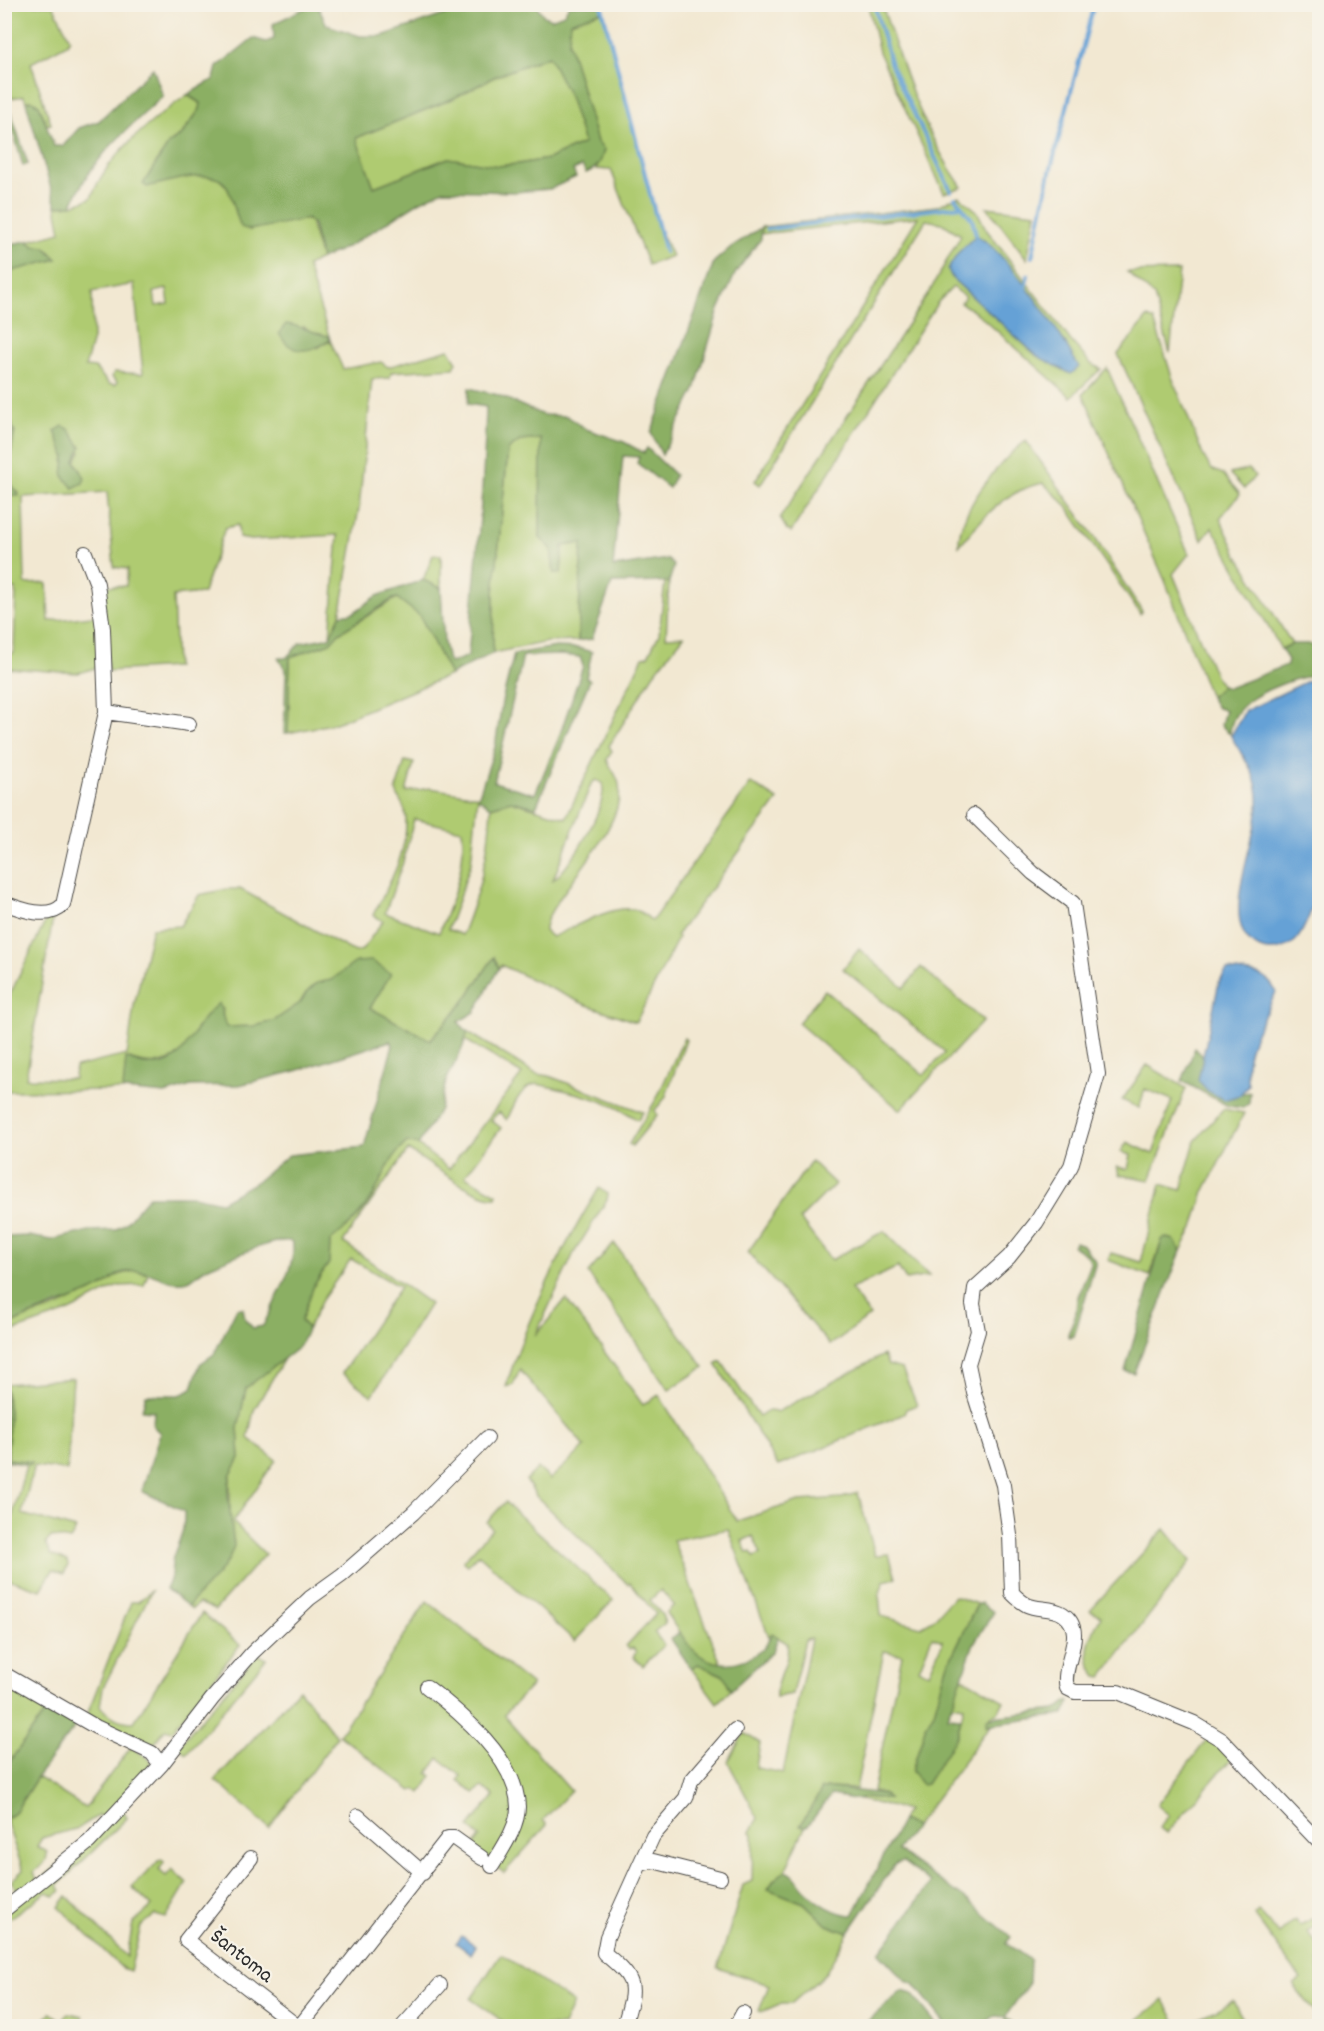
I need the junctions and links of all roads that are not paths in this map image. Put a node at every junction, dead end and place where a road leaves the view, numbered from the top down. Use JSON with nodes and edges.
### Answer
{"nodes":[{"id":1,"x":85,"y":553,"type":"dead end"},
{"id":2,"x":106,"y":712,"type":"junction"},
{"id":3,"x":189,"y":724,"type":"dead end"},
{"id":4,"x":974,"y":815,"type":"dead end"},
{"id":5,"x":4,"y":903,"type":"edge"},
{"id":6,"x":487,"y":1438,"type":"dead end"},
{"id":7,"x":4,"y":1674,"type":"edge"},
{"id":8,"x":427,"y":1687,"type":"dead end"},
{"id":9,"x":735,"y":1730,"type":"dead end"},
{"id":10,"x":161,"y":1765,"type":"junction"},
{"id":11,"x":358,"y":1816,"type":"dead end"},
{"id":12,"x":1320,"y":1843,"type":"edge"},
{"id":13,"x":251,"y":1858,"type":"dead end"},
{"id":14,"x":640,"y":1864,"type":"junction"},
{"id":15,"x":423,"y":1873,"type":"junction"},
{"id":16,"x":720,"y":1878,"type":"dead end"},
{"id":17,"x":4,"y":1910,"type":"edge"},
{"id":18,"x":440,"y":1985,"type":"dead end"},
{"id":19,"x":743,"y":2013,"type":"dead end"},
{"id":20,"x":299,"y":2026,"type":"edge"},
{"id":21,"x":403,"y":2026,"type":"edge"},
{"id":22,"x":624,"y":2026,"type":"edge"},
{"id":23,"x":736,"y":2026,"type":"edge"}],
"edges":[{"from":1,"to":2,"type":"street"},
{"from":2,"to":3,"type":"street"},
{"from":2,"to":5,"type":"street"},
{"from":4,"to":12,"type":"street"},
{"from":6,"to":10,"type":"street"},
{"from":7,"to":10,"type":"street"},
{"from":8,"to":15,"type":"street"},
{"from":9,"to":14,"type":"street"},
{"from":10,"to":17,"type":"street"},
{"from":11,"to":15,"type":"street"},
{"from":13,"to":20,"type":"street","name":"Šantoma"},
{"from":14,"to":16,"type":"street"},
{"from":14,"to":22,"type":"street"},
{"from":15,"to":20,"type":"street"},
{"from":18,"to":21,"type":"street"},
{"from":19,"to":23,"type":"street"}]}
